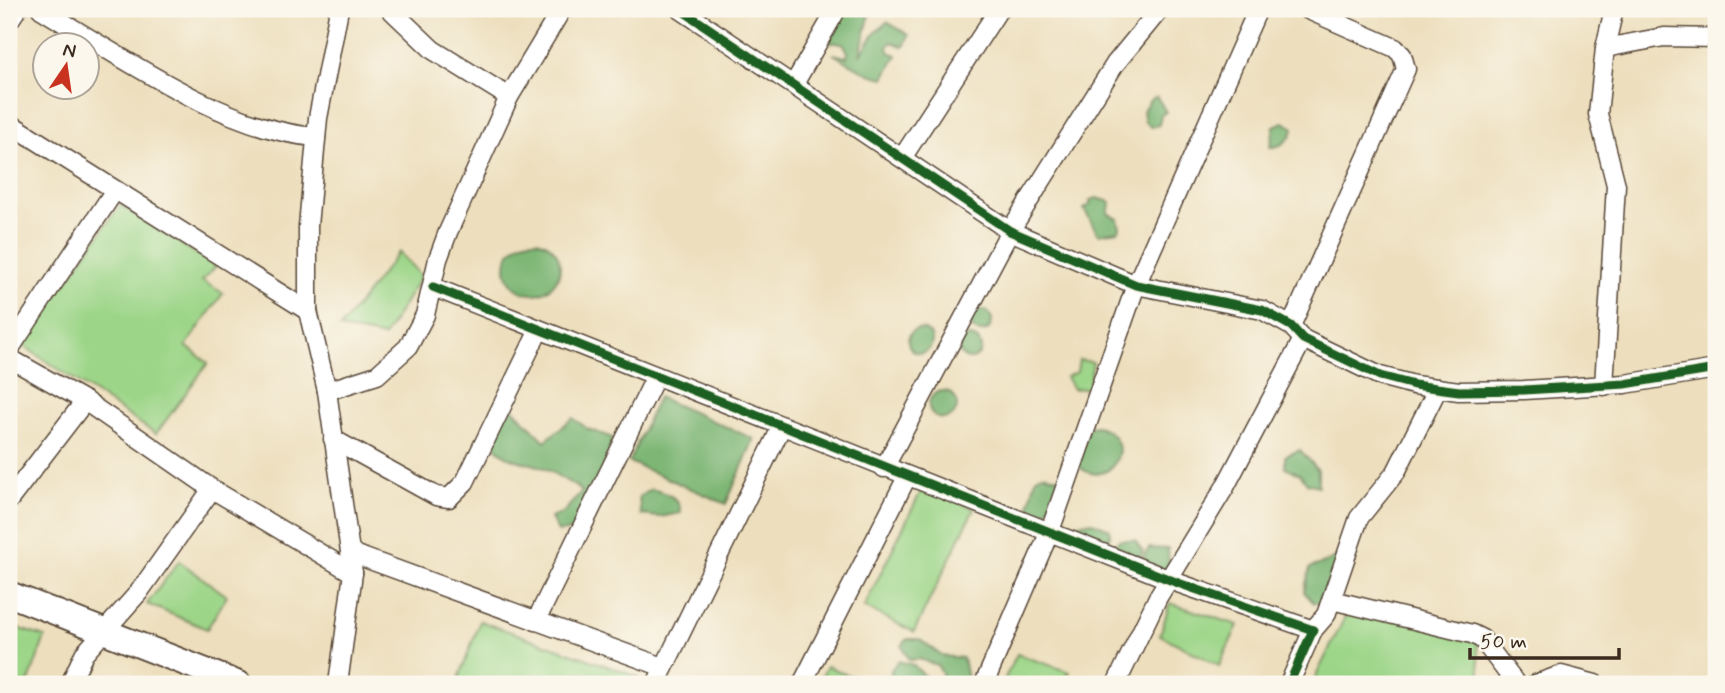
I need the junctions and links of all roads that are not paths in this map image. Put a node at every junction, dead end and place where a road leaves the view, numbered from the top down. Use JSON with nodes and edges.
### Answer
{"nodes":[{"id":1,"x":17,"y":9,"type":"edge"},
{"id":2,"x":41,"y":9,"type":"edge"},
{"id":3,"x":339,"y":9,"type":"edge"},
{"id":4,"x":390,"y":9,"type":"edge"},
{"id":5,"x":562,"y":9,"type":"edge"},
{"id":6,"x":680,"y":9,"type":"edge"},
{"id":7,"x":836,"y":9,"type":"edge"},
{"id":8,"x":999,"y":9,"type":"edge"},
{"id":9,"x":1160,"y":9,"type":"edge"},
{"id":10,"x":1258,"y":9,"type":"edge"},
{"id":11,"x":1306,"y":9,"type":"edge"},
{"id":12,"x":1614,"y":9,"type":"edge"},
{"id":13,"x":9,"y":21,"type":"edge"},
{"id":14,"x":1716,"y":38,"type":"edge"},
{"id":15,"x":1605,"y":48,"type":"junction"},
{"id":16,"x":794,"y":84,"type":"junction"},
{"id":17,"x":509,"y":97,"type":"junction"},
{"id":18,"x":9,"y":123,"type":"edge"},
{"id":19,"x":316,"y":137,"type":"junction"},
{"id":20,"x":902,"y":158,"type":"junction"},
{"id":21,"x":116,"y":190,"type":"junction"},
{"id":22,"x":1010,"y":231,"type":"junction"},
{"id":23,"x":1136,"y":285,"type":"junction"},
{"id":24,"x":433,"y":287,"type":"junction"},
{"id":25,"x":308,"y":311,"type":"junction"},
{"id":26,"x":540,"y":330,"type":"junction"},
{"id":27,"x":1297,"y":332,"type":"junction"},
{"id":28,"x":9,"y":350,"type":"edge"},
{"id":29,"x":9,"y":358,"type":"edge"},
{"id":30,"x":1716,"y":369,"type":"edge"},
{"id":31,"x":656,"y":376,"type":"junction"},
{"id":32,"x":1604,"y":386,"type":"junction"},
{"id":33,"x":1437,"y":388,"type":"junction"},
{"id":34,"x":327,"y":391,"type":"junction"},
{"id":35,"x":85,"y":401,"type":"junction"},
{"id":36,"x":781,"y":428,"type":"junction"},
{"id":37,"x":333,"y":439,"type":"junction"},
{"id":38,"x":884,"y":468,"type":"junction"},
{"id":39,"x":907,"y":477,"type":"junction"},
{"id":40,"x":212,"y":489,"type":"junction"},
{"id":41,"x":9,"y":500,"type":"edge"},
{"id":42,"x":1050,"y":531,"type":"junction"},
{"id":43,"x":351,"y":552,"type":"junction"},
{"id":44,"x":354,"y":573,"type":"junction"},
{"id":45,"x":1168,"y":579,"type":"junction"},
{"id":46,"x":9,"y":594,"type":"edge"},
{"id":47,"x":1332,"y":600,"type":"junction"},
{"id":48,"x":536,"y":621,"type":"junction"},
{"id":49,"x":1313,"y":630,"type":"junction"},
{"id":50,"x":102,"y":631,"type":"junction"},
{"id":51,"x":660,"y":676,"type":"edge"},
{"id":52,"x":70,"y":684,"type":"edge"},
{"id":53,"x":239,"y":684,"type":"edge"},
{"id":54,"x":338,"y":684,"type":"edge"},
{"id":55,"x":802,"y":684,"type":"edge"},
{"id":56,"x":984,"y":684,"type":"edge"},
{"id":57,"x":1116,"y":684,"type":"edge"},
{"id":58,"x":1289,"y":684,"type":"edge"},
{"id":59,"x":1516,"y":684,"type":"edge"},
{"id":60,"x":1536,"y":684,"type":"edge"},
{"id":61,"x":1595,"y":684,"type":"edge"}],
"edges":[{"from":1,"to":13,"type":"street"},
{"from":2,"to":19,"type":"street"},
{"from":3,"to":19,"type":"street"},
{"from":4,"to":17,"type":"street"},
{"from":5,"to":17,"type":"street"},
{"from":6,"to":16,"type":"street"},
{"from":7,"to":16,"type":"street"},
{"from":8,"to":20,"type":"street"},
{"from":9,"to":22,"type":"street"},
{"from":10,"to":23,"type":"street"},
{"from":11,"to":27,"type":"street"},
{"from":12,"to":15,"type":"street"},
{"from":14,"to":15,"type":"street"},
{"from":15,"to":32,"type":"street"},
{"from":16,"to":20,"type":"street"},
{"from":17,"to":24,"type":"street"},
{"from":18,"to":21,"type":"street"},
{"from":19,"to":25,"type":"street"},
{"from":20,"to":22,"type":"street"},
{"from":21,"to":25,"type":"street"},
{"from":21,"to":28,"type":"street"},
{"from":22,"to":23,"type":"street"},
{"from":22,"to":38,"type":"street"},
{"from":23,"to":27,"type":"street"},
{"from":23,"to":42,"type":"street"},
{"from":24,"to":26,"type":"street"},
{"from":24,"to":34,"type":"street"},
{"from":25,"to":34,"type":"street"},
{"from":26,"to":31,"type":"street"},
{"from":26,"to":37,"type":"street"},
{"from":27,"to":33,"type":"street"},
{"from":27,"to":45,"type":"street"},
{"from":29,"to":35,"type":"street"},
{"from":30,"to":32,"type":"street"},
{"from":31,"to":36,"type":"street"},
{"from":31,"to":48,"type":"street"},
{"from":32,"to":33,"type":"street"},
{"from":33,"to":47,"type":"street"},
{"from":34,"to":37,"type":"street"},
{"from":35,"to":40,"type":"street"},
{"from":35,"to":41,"type":"street"},
{"from":36,"to":38,"type":"street"},
{"from":36,"to":51,"type":"street"},
{"from":37,"to":43,"type":"street"},
{"from":38,"to":39,"type":"street"},
{"from":39,"to":42,"type":"street"},
{"from":39,"to":55,"type":"street"},
{"from":40,"to":44,"type":"street"},
{"from":40,"to":50,"type":"street"},
{"from":42,"to":45,"type":"street"},
{"from":42,"to":56,"type":"street"},
{"from":43,"to":44,"type":"street"},
{"from":43,"to":48,"type":"street"},
{"from":44,"to":54,"type":"street"},
{"from":45,"to":49,"type":"street"},
{"from":45,"to":57,"type":"street"},
{"from":46,"to":50,"type":"street"},
{"from":47,"to":49,"type":"street"},
{"from":47,"to":59,"type":"street"},
{"from":48,"to":51,"type":"street"},
{"from":49,"to":58,"type":"street"},
{"from":50,"to":52,"type":"street"},
{"from":50,"to":53,"type":"street"},
{"from":60,"to":61,"type":"street"}]}
